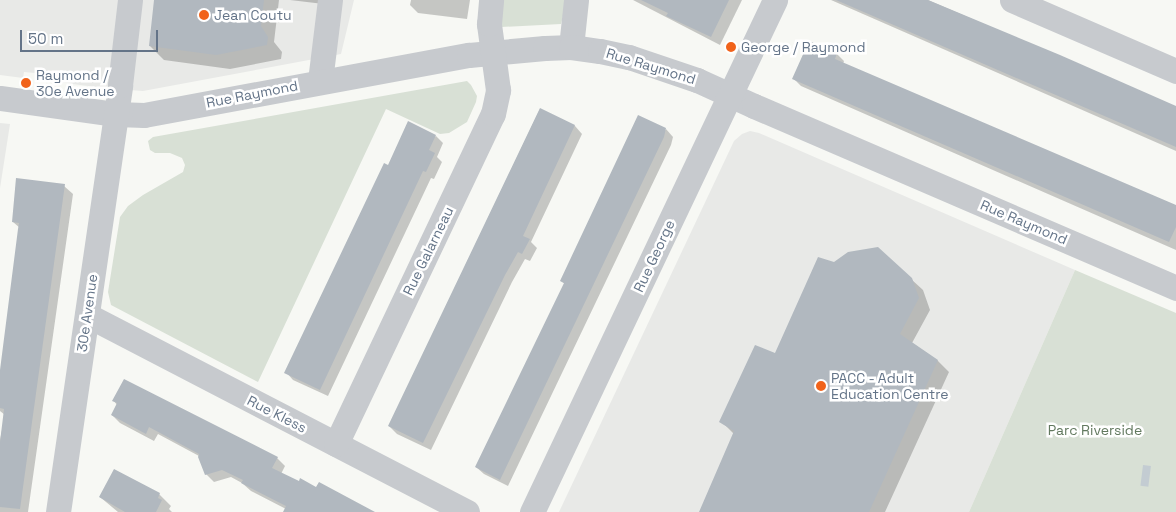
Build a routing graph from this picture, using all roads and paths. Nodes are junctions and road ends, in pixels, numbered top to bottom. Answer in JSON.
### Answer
{"nodes":[{"id":1,"x":130,"y":0,"type":"edge"},
{"id":2,"x":330,"y":0,"type":"edge"},
{"id":3,"x":492,"y":0,"type":"edge"},
{"id":4,"x":576,"y":0,"type":"edge"},
{"id":5,"x":775,"y":0,"type":"edge"},
{"id":6,"x":1012,"y":0,"type":"edge"},
{"id":7,"x":571,"y":47,"type":"junction"},
{"id":8,"x":493,"y":52,"type":"junction"},
{"id":9,"x":1176,"y":71,"type":"edge"},
{"id":10,"x":320,"y":81,"type":"junction"},
{"id":11,"x":729,"y":95,"type":"junction"},
{"id":12,"x":0,"y":98,"type":"edge"},
{"id":13,"x":116,"y":114,"type":"junction"},
{"id":14,"x":1176,"y":288,"type":"edge"},
{"id":15,"x":87,"y":315,"type":"junction"},
{"id":16,"x":336,"y":444,"type":"junction"},
{"id":17,"x":58,"y":512,"type":"edge"},
{"id":18,"x":467,"y":512,"type":"edge"},
{"id":19,"x":532,"y":512,"type":"edge"}],
"edges":[{"from":1,"to":13,"type":"street","name":"30e Avenue"},
{"from":2,"to":10,"type":"street"},
{"from":3,"to":8,"type":"street","name":"Rue Galarneau"},
{"from":4,"to":7,"type":"street"},
{"from":5,"to":11,"type":"street","name":"Rue George"},
{"from":6,"to":9,"type":"street"},
{"from":7,"to":8,"type":"street","name":"Rue Raymond"},
{"from":7,"to":11,"type":"street","name":"Rue Raymond"},
{"from":8,"to":10,"type":"street","name":"Rue Raymond"},
{"from":8,"to":16,"type":"street","name":"Rue Galarneau"},
{"from":10,"to":13,"type":"street","name":"Rue Raymond"},
{"from":11,"to":14,"type":"street","name":"Rue Raymond"},
{"from":11,"to":19,"type":"street","name":"Rue George"},
{"from":12,"to":13,"type":"street","name":"Rue Raymond"},
{"from":13,"to":15,"type":"street","name":"30e Avenue"},
{"from":15,"to":16,"type":"street","name":"Rue Kless"},
{"from":15,"to":17,"type":"street","name":"30e Avenue"},
{"from":16,"to":18,"type":"street","name":"Rue Kless"}]}
